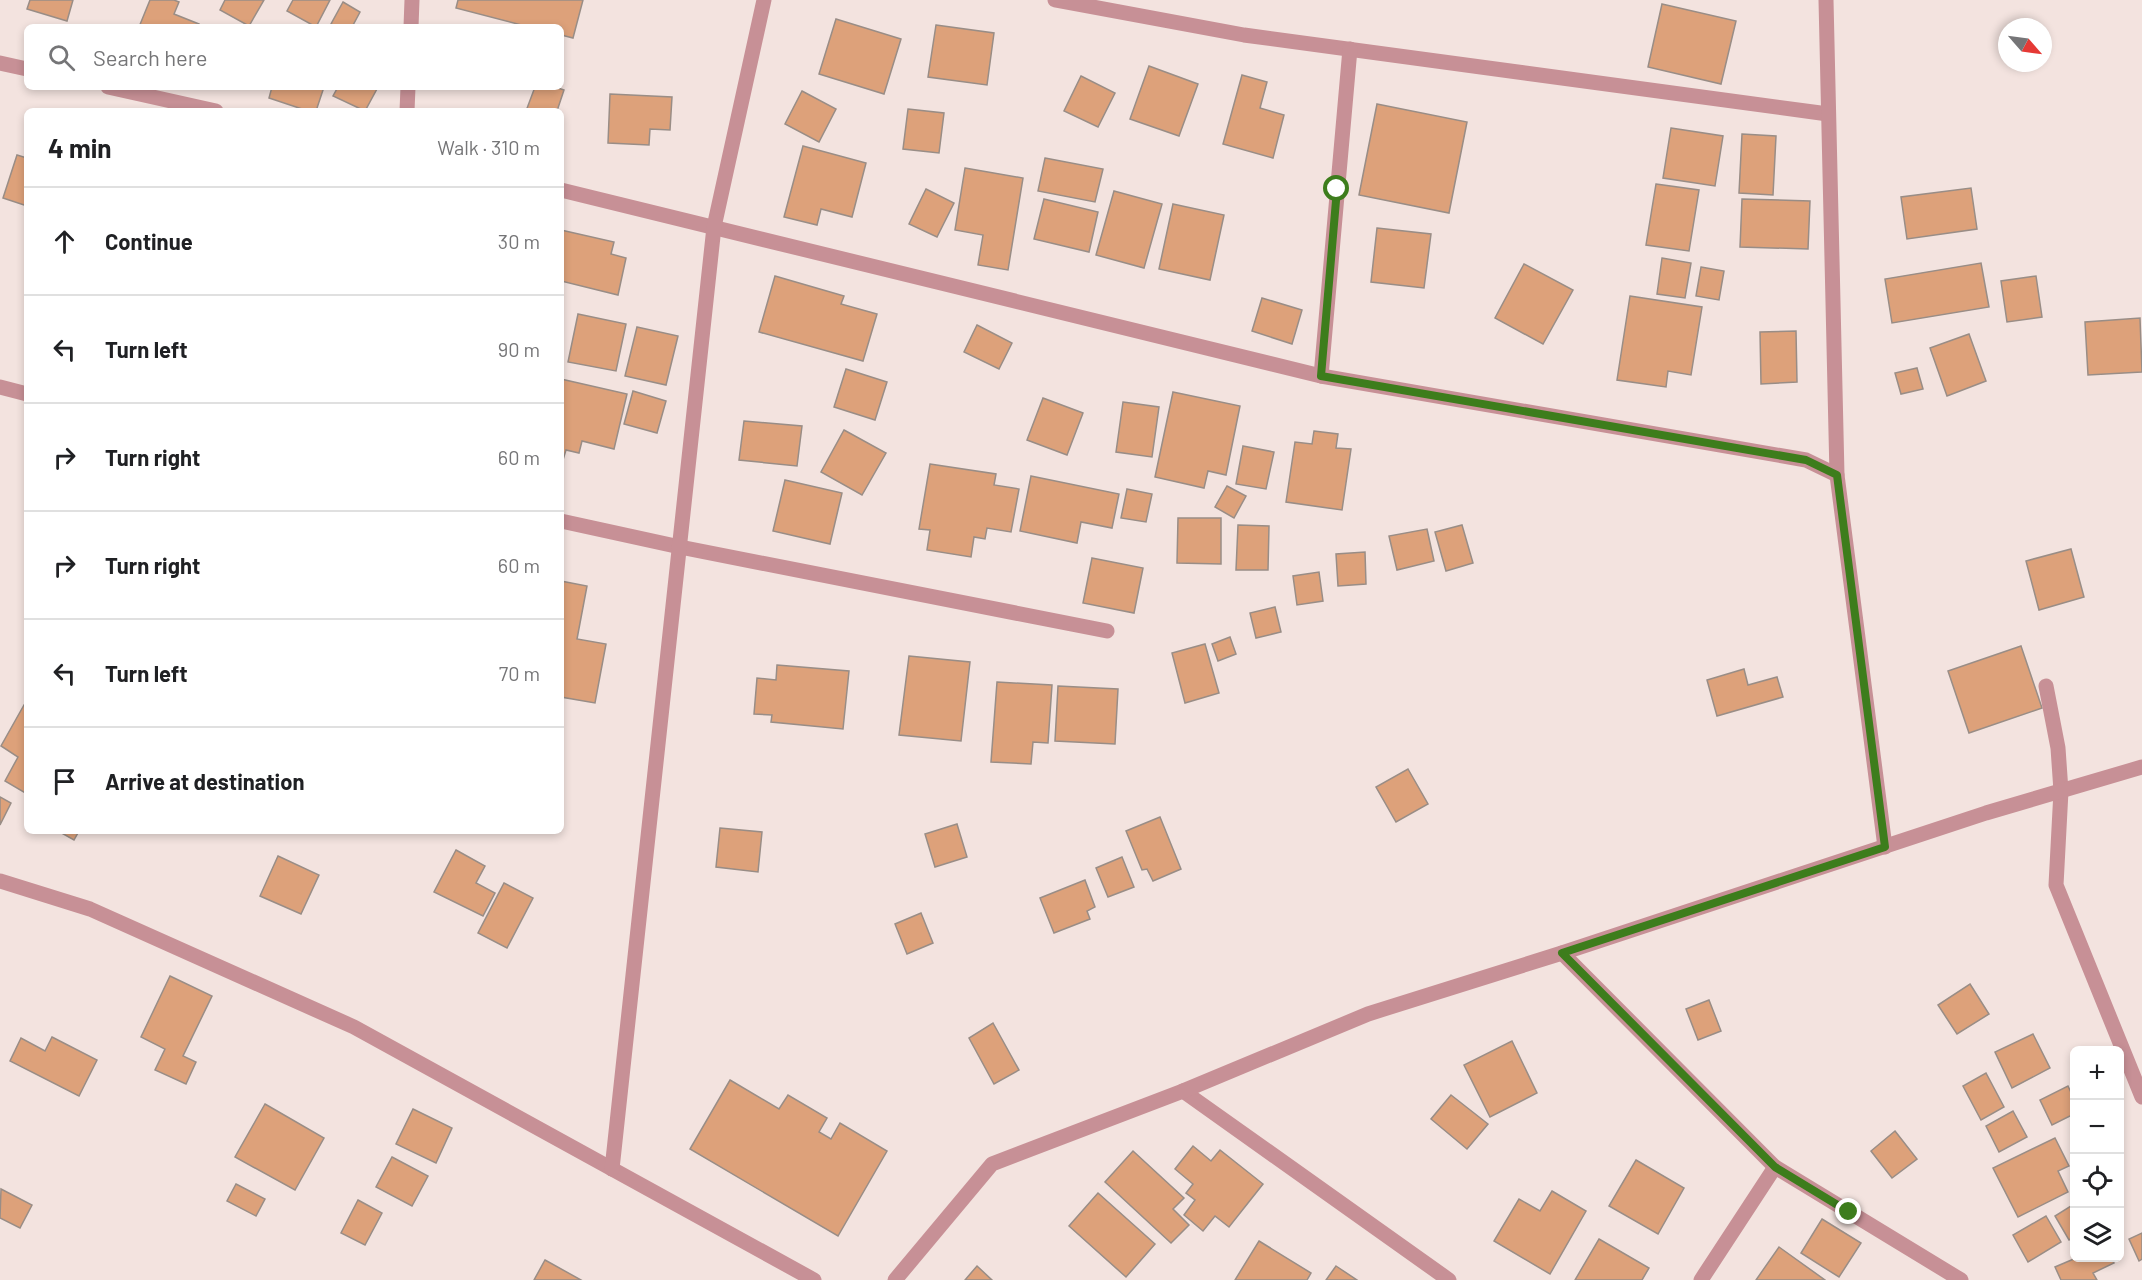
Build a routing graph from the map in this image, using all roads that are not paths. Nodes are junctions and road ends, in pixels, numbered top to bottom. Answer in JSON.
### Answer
{"nodes":[{"id":1,"x":412,"y":0,"type":"edge"},
{"id":2,"x":764,"y":0,"type":"edge"},
{"id":3,"x":1055,"y":0,"type":"edge"},
{"id":4,"x":1826,"y":0,"type":"edge"},
{"id":5,"x":411,"y":24,"type":"edge"},
{"id":6,"x":1350,"y":49,"type":"junction"},
{"id":7,"x":0,"y":63,"type":"edge"},
{"id":8,"x":24,"y":68,"type":"edge"},
{"id":9,"x":122,"y":90,"type":"edge"},
{"id":10,"x":408,"y":90,"type":"edge"},
{"id":11,"x":202,"y":108,"type":"edge"},
{"id":12,"x":407,"y":108,"type":"edge"},
{"id":13,"x":1828,"y":114,"type":"junction"},
{"id":14,"x":564,"y":191,"type":"edge"},
{"id":15,"x":714,"y":227,"type":"junction"},
{"id":16,"x":1321,"y":376,"type":"junction"},
{"id":17,"x":0,"y":387,"type":"edge"},
{"id":18,"x":24,"y":393,"type":"edge"},
{"id":19,"x":1837,"y":475,"type":"junction"},
{"id":20,"x":564,"y":522,"type":"edge"},
{"id":21,"x":680,"y":548,"type":"junction"},
{"id":22,"x":1107,"y":631,"type":"dead end"},
{"id":23,"x":2046,"y":686,"type":"dead end"},
{"id":24,"x":2142,"y":767,"type":"edge"},
{"id":25,"x":2061,"y":791,"type":"junction"},
{"id":26,"x":1885,"y":847,"type":"junction"},
{"id":27,"x":0,"y":881,"type":"edge"},
{"id":28,"x":1562,"y":953,"type":"junction"},
{"id":29,"x":1183,"y":1091,"type":"junction"},
{"id":30,"x":2142,"y":1097,"type":"edge"},
{"id":31,"x":1775,"y":1167,"type":"junction"},
{"id":32,"x":612,"y":1169,"type":"junction"},
{"id":33,"x":814,"y":1280,"type":"edge"},
{"id":34,"x":895,"y":1280,"type":"edge"},
{"id":35,"x":1449,"y":1280,"type":"edge"},
{"id":36,"x":1701,"y":1280,"type":"edge"},
{"id":37,"x":1961,"y":1280,"type":"edge"}],
"edges":[{"from":1,"to":5,"type":"street"},
{"from":2,"to":15,"type":"street"},
{"from":3,"to":6,"type":"street"},
{"from":4,"to":13,"type":"street"},
{"from":6,"to":13,"type":"street"},
{"from":6,"to":16,"type":"street"},
{"from":7,"to":8,"type":"street"},
{"from":9,"to":11,"type":"street"},
{"from":10,"to":12,"type":"street"},
{"from":13,"to":19,"type":"street"},
{"from":14,"to":15,"type":"street"},
{"from":15,"to":16,"type":"street"},
{"from":15,"to":21,"type":"street"},
{"from":16,"to":19,"type":"street"},
{"from":17,"to":18,"type":"street"},
{"from":19,"to":26,"type":"street"},
{"from":20,"to":21,"type":"street"},
{"from":21,"to":22,"type":"street"},
{"from":21,"to":32,"type":"street"},
{"from":23,"to":25,"type":"street"},
{"from":24,"to":25,"type":"street"},
{"from":25,"to":26,"type":"street"},
{"from":25,"to":30,"type":"street"},
{"from":26,"to":28,"type":"street"},
{"from":27,"to":32,"type":"street"},
{"from":28,"to":29,"type":"street"},
{"from":28,"to":31,"type":"street"},
{"from":29,"to":34,"type":"street"},
{"from":29,"to":35,"type":"street"},
{"from":31,"to":36,"type":"street"},
{"from":31,"to":37,"type":"street"},
{"from":32,"to":33,"type":"street"}]}
